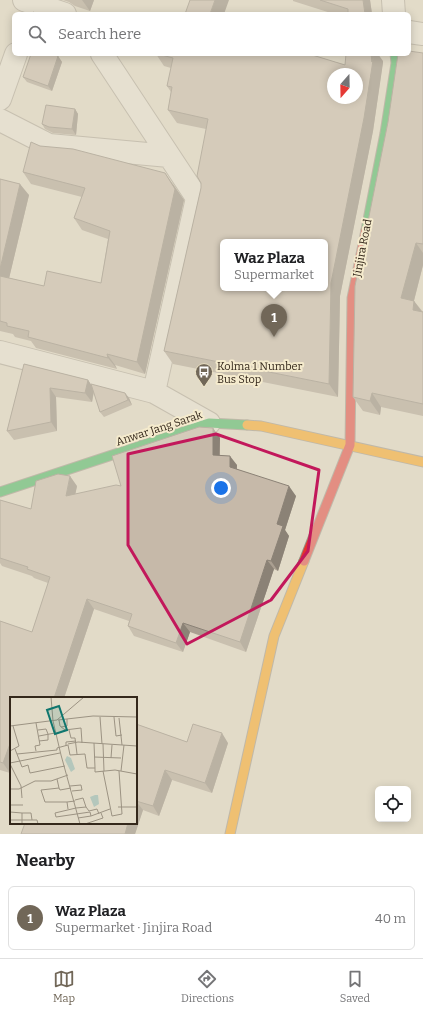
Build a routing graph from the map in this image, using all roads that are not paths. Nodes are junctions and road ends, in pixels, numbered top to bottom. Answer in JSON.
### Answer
{"nodes":[{"id":1,"x":393,"y":0,"type":"edge"},
{"id":2,"x":29,"y":6,"type":"edge"},
{"id":3,"x":56,"y":12,"type":"edge"},
{"id":4,"x":394,"y":12,"type":"edge"},
{"id":5,"x":411,"y":32,"type":"edge"},
{"id":6,"x":423,"y":34,"type":"edge"},
{"id":7,"x":15,"y":56,"type":"edge"},
{"id":8,"x":103,"y":56,"type":"edge"},
{"id":9,"x":395,"y":56,"type":"edge"},
{"id":10,"x":0,"y":99,"type":"edge"},
{"id":11,"x":0,"y":120,"type":"edge"},
{"id":12,"x":170,"y":156,"type":"junction"},
{"id":13,"x":0,"y":352,"type":"edge"},
{"id":14,"x":154,"y":392,"type":"junction"},
{"id":15,"x":209,"y":423,"type":"junction"},
{"id":16,"x":350,"y":445,"type":"junction"},
{"id":17,"x":423,"y":462,"type":"edge"},
{"id":18,"x":0,"y":492,"type":"edge"},
{"id":19,"x":230,"y":834,"type":"edge"}],
"edges":[{"from":1,"to":4,"type":"street"},
{"from":2,"to":3,"type":"street"},
{"from":5,"to":6,"type":"street"},
{"from":7,"to":10,"type":"street"},
{"from":8,"to":12,"type":"street"},
{"from":9,"to":16,"type":"street","name":"Jinjira Road"},
{"from":11,"to":12,"type":"street"},
{"from":12,"to":14,"type":"street"},
{"from":13,"to":14,"type":"street"},
{"from":14,"to":15,"type":"street"},
{"from":15,"to":16,"type":"street","name":"Anwar Jang Sarak"},
{"from":15,"to":18,"type":"street","name":"Anwar Jang Sarak"},
{"from":16,"to":17,"type":"street","name":"Anwar Jang Sarak"},
{"from":16,"to":19,"type":"street"}]}
